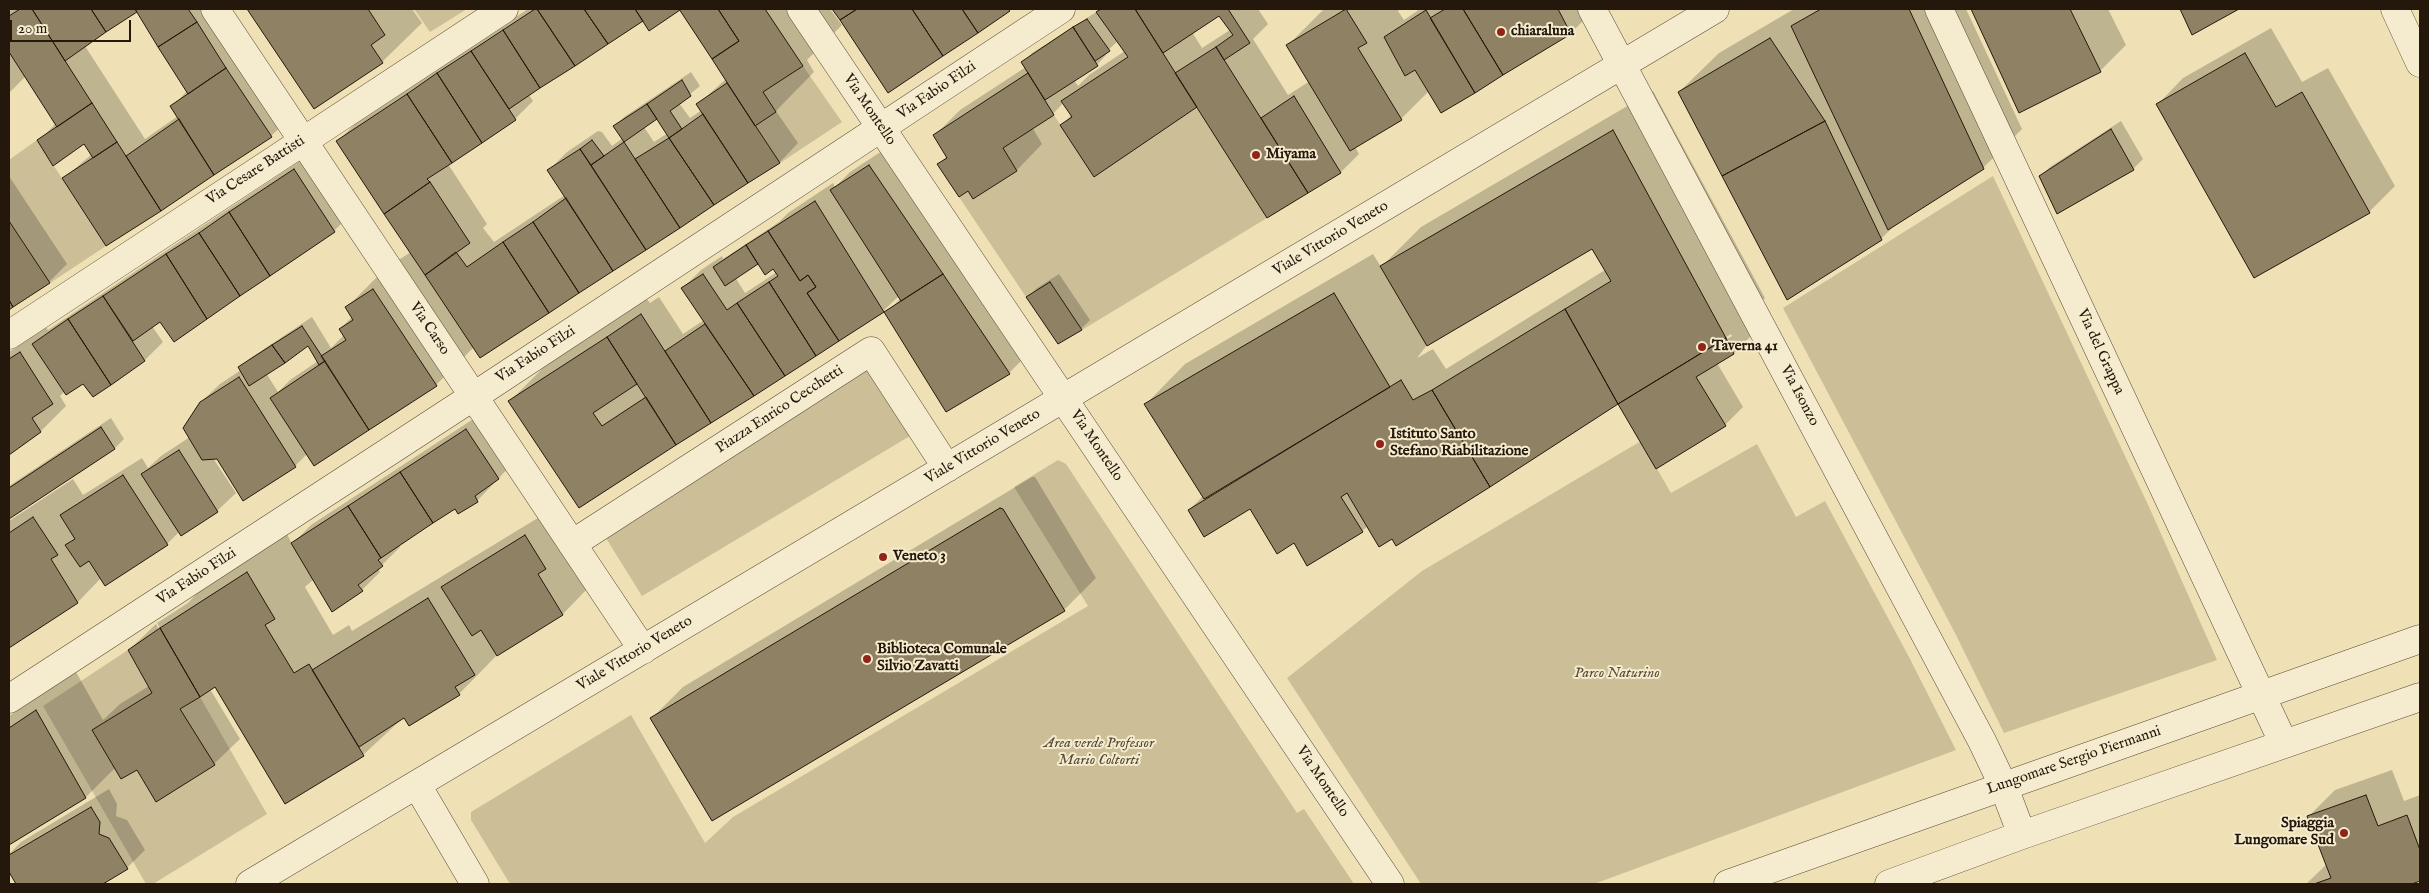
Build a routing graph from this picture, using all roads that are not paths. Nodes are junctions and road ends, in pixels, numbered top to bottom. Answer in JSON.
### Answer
{"nodes":[{"id":1,"x":215,"y":9,"type":"edge"},
{"id":2,"x":504,"y":9,"type":"edge"},
{"id":3,"x":801,"y":9,"type":"edge"},
{"id":4,"x":1061,"y":9,"type":"edge"},
{"id":5,"x":1592,"y":9,"type":"edge"},
{"id":6,"x":1715,"y":9,"type":"edge"},
{"id":7,"x":1939,"y":9,"type":"edge"},
{"id":8,"x":2395,"y":9,"type":"edge"},
{"id":9,"x":2420,"y":63,"type":"edge"},
{"id":10,"x":1622,"y":65,"type":"junction"},
{"id":11,"x":881,"y":128,"type":"junction"},
{"id":12,"x":303,"y":140,"type":"junction"},
{"id":13,"x":9,"y":335,"type":"edge"},
{"id":14,"x":474,"y":396,"type":"junction"},
{"id":15,"x":1063,"y":399,"type":"junction"},
{"id":16,"x":947,"y":468,"type":"junction"},
{"id":17,"x":572,"y":544,"type":"junction"},
{"id":18,"x":2420,"y":639,"type":"edge"},
{"id":19,"x":643,"y":650,"type":"junction"},
{"id":20,"x":2260,"y":695,"type":"junction"},
{"id":21,"x":2420,"y":697,"type":"edge"},
{"id":22,"x":9,"y":699,"type":"edge"},
{"id":23,"x":2284,"y":744,"type":"junction"},
{"id":24,"x":417,"y":785,"type":"junction"},
{"id":25,"x":2003,"y":785,"type":"junction"},
{"id":26,"x":2022,"y":835,"type":"junction"},
{"id":27,"x":250,"y":884,"type":"edge"},
{"id":28,"x":475,"y":884,"type":"edge"},
{"id":29,"x":1390,"y":884,"type":"edge"},
{"id":30,"x":1728,"y":884,"type":"edge"},
{"id":31,"x":1889,"y":884,"type":"edge"}],
"edges":[{"from":1,"to":12,"type":"street","name":"Via Carso"},
{"from":2,"to":12,"type":"street","name":"Via Cesare Battisti"},
{"from":3,"to":11,"type":"street","name":"Via Montello"},
{"from":4,"to":11,"type":"street","name":"Via Fabio Filzi"},
{"from":5,"to":10,"type":"street","name":"Via Isonzo"},
{"from":6,"to":10,"type":"street","name":"Viale Vittorio Veneto"},
{"from":7,"to":20,"type":"street","name":"Via del Grappa"},
{"from":8,"to":9,"type":"street"},
{"from":10,"to":15,"type":"street","name":"Viale Vittorio Veneto"},
{"from":10,"to":25,"type":"street","name":"Via Isonzo"},
{"from":11,"to":14,"type":"street","name":"Via Fabio Filzi"},
{"from":11,"to":15,"type":"street","name":"Via Montello"},
{"from":12,"to":13,"type":"street","name":"Via Cesare Battisti"},
{"from":12,"to":14,"type":"street","name":"Via Carso"},
{"from":14,"to":17,"type":"street","name":"Via Carso"},
{"from":14,"to":22,"type":"street","name":"Via Fabio Filzi"},
{"from":15,"to":16,"type":"street","name":"Viale Vittorio Veneto"},
{"from":15,"to":29,"type":"street","name":"Via Montello"},
{"from":16,"to":17,"type":"street","name":"Piazza Enrico Cecchetti"},
{"from":16,"to":19,"type":"street","name":"Viale Vittorio Veneto"},
{"from":17,"to":19,"type":"street","name":"Via Carso"},
{"from":18,"to":20,"type":"street","name":"Lungomare Sergio Piermanni"},
{"from":19,"to":24,"type":"street","name":"Viale Vittorio Veneto"},
{"from":20,"to":23,"type":"street","name":"Via del Grappa"},
{"from":20,"to":25,"type":"street","name":"Lungomare Sergio Piermanni"},
{"from":21,"to":23,"type":"street"},
{"from":23,"to":26,"type":"street"},
{"from":24,"to":27,"type":"street","name":"Viale Vittorio Veneto"},
{"from":24,"to":28,"type":"street"},
{"from":25,"to":26,"type":"street","name":"Via Isonzo"},
{"from":25,"to":30,"type":"street","name":"Lungomare Sergio Piermanni"},
{"from":26,"to":31,"type":"street"}]}
